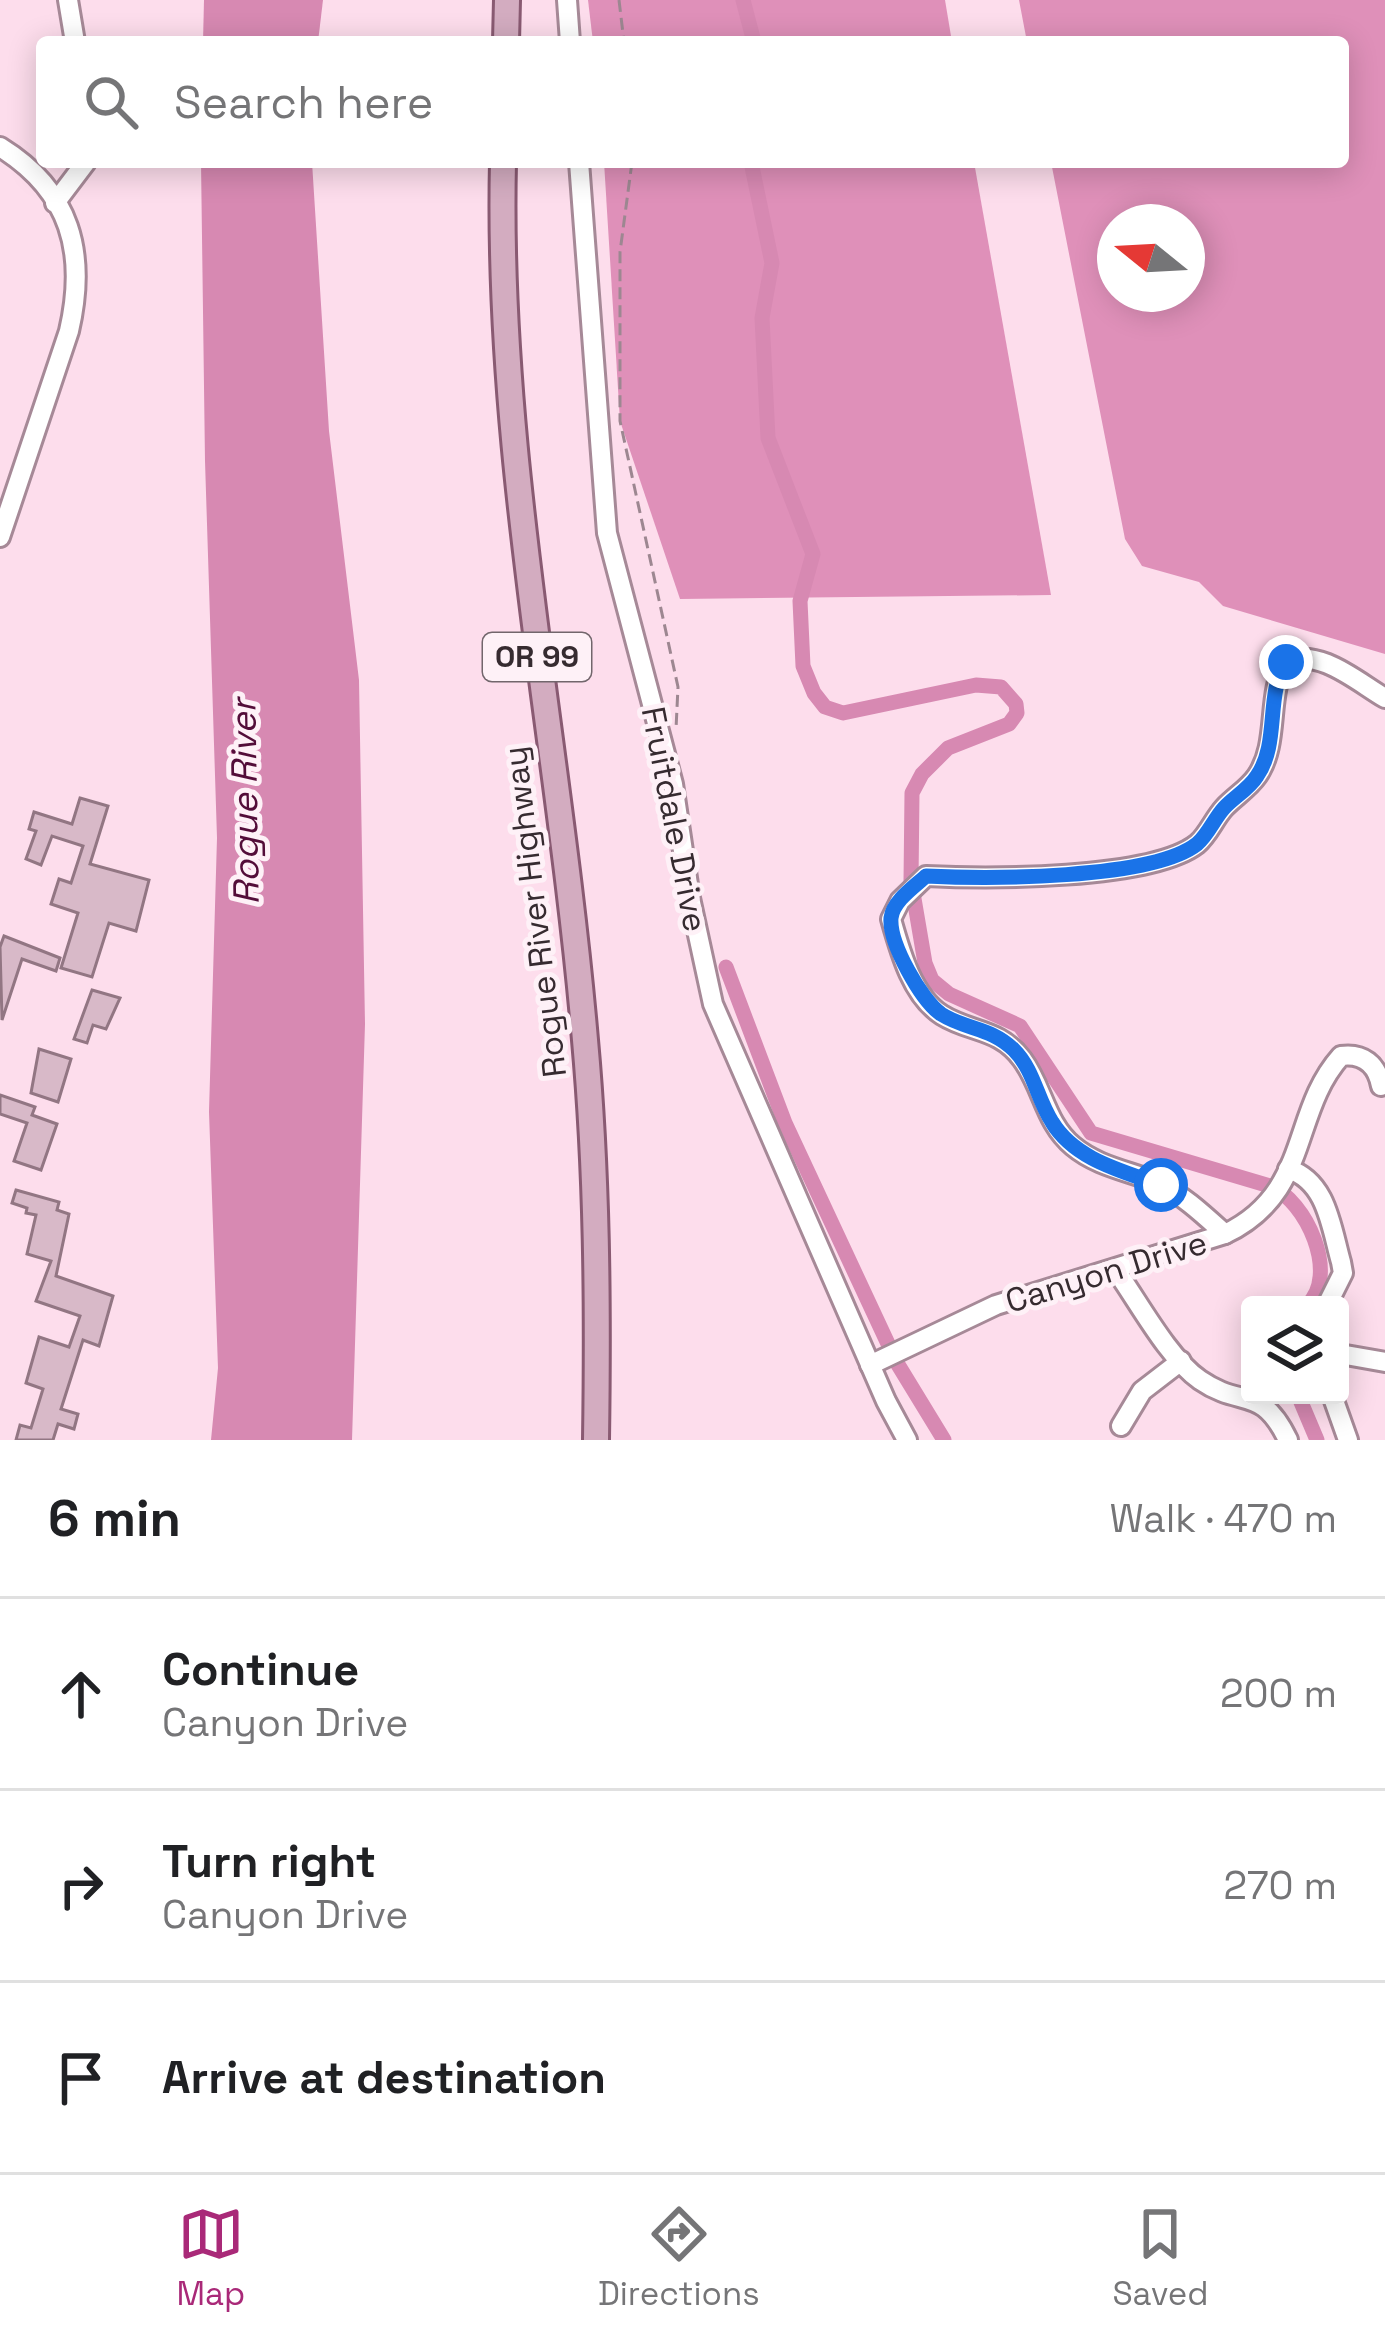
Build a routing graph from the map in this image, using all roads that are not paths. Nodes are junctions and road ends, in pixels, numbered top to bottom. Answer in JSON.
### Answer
{"nodes":[{"id":1,"x":68,"y":0,"type":"edge"},
{"id":2,"x":507,"y":0,"type":"edge"},
{"id":3,"x":567,"y":0,"type":"edge"},
{"id":4,"x":74,"y":36,"type":"edge"},
{"id":5,"x":506,"y":36,"type":"edge"},
{"id":6,"x":570,"y":36,"type":"edge"},
{"id":7,"x":0,"y":147,"type":"edge"},
{"id":8,"x":81,"y":168,"type":"edge"},
{"id":9,"x":503,"y":168,"type":"edge"},
{"id":10,"x":579,"y":168,"type":"edge"},
{"id":11,"x":55,"y":202,"type":"junction"},
{"id":12,"x":0,"y":537,"type":"edge"},
{"id":13,"x":1385,"y":698,"type":"edge"},
{"id":14,"x":1381,"y":1086,"type":"dead end"},
{"id":15,"x":1288,"y":1169,"type":"junction"},
{"id":16,"x":1225,"y":1234,"type":"junction"},
{"id":17,"x":1115,"y":1269,"type":"junction"},
{"id":18,"x":1332,"y":1296,"type":"edge"},
{"id":19,"x":1349,"y":1356,"type":"edge"},
{"id":20,"x":1181,"y":1361,"type":"junction"},
{"id":21,"x":1385,"y":1362,"type":"edge"},
{"id":22,"x":870,"y":1365,"type":"junction"},
{"id":23,"x":1335,"y":1404,"type":"edge"},
{"id":24,"x":1121,"y":1426,"type":"dead end"},
{"id":25,"x":596,"y":1440,"type":"edge"},
{"id":26,"x":907,"y":1440,"type":"edge"},
{"id":27,"x":1288,"y":1440,"type":"edge"},
{"id":28,"x":1348,"y":1440,"type":"edge"}],
"edges":[{"from":1,"to":4,"type":"street"},
{"from":2,"to":5,"type":"main road"},
{"from":3,"to":6,"type":"street"},
{"from":7,"to":11,"type":"street"},
{"from":8,"to":11,"type":"street"},
{"from":9,"to":25,"type":"main road","name":"Rogue River Highway","number":"OR 99"},
{"from":10,"to":22,"type":"street","name":"Fruitdale Drive"},
{"from":11,"to":12,"type":"street"},
{"from":13,"to":16,"type":"street","name":"Canyon Drive"},
{"from":14,"to":15,"type":"street"},
{"from":15,"to":16,"type":"street"},
{"from":15,"to":18,"type":"street"},
{"from":16,"to":17,"type":"street","name":"Canyon Drive"},
{"from":17,"to":20,"type":"street"},
{"from":17,"to":22,"type":"street","name":"Canyon Drive"},
{"from":19,"to":21,"type":"street"},
{"from":20,"to":24,"type":"street"},
{"from":20,"to":27,"type":"street"},
{"from":22,"to":26,"type":"street","name":"Fruitdale Drive"},
{"from":23,"to":28,"type":"street"}]}
